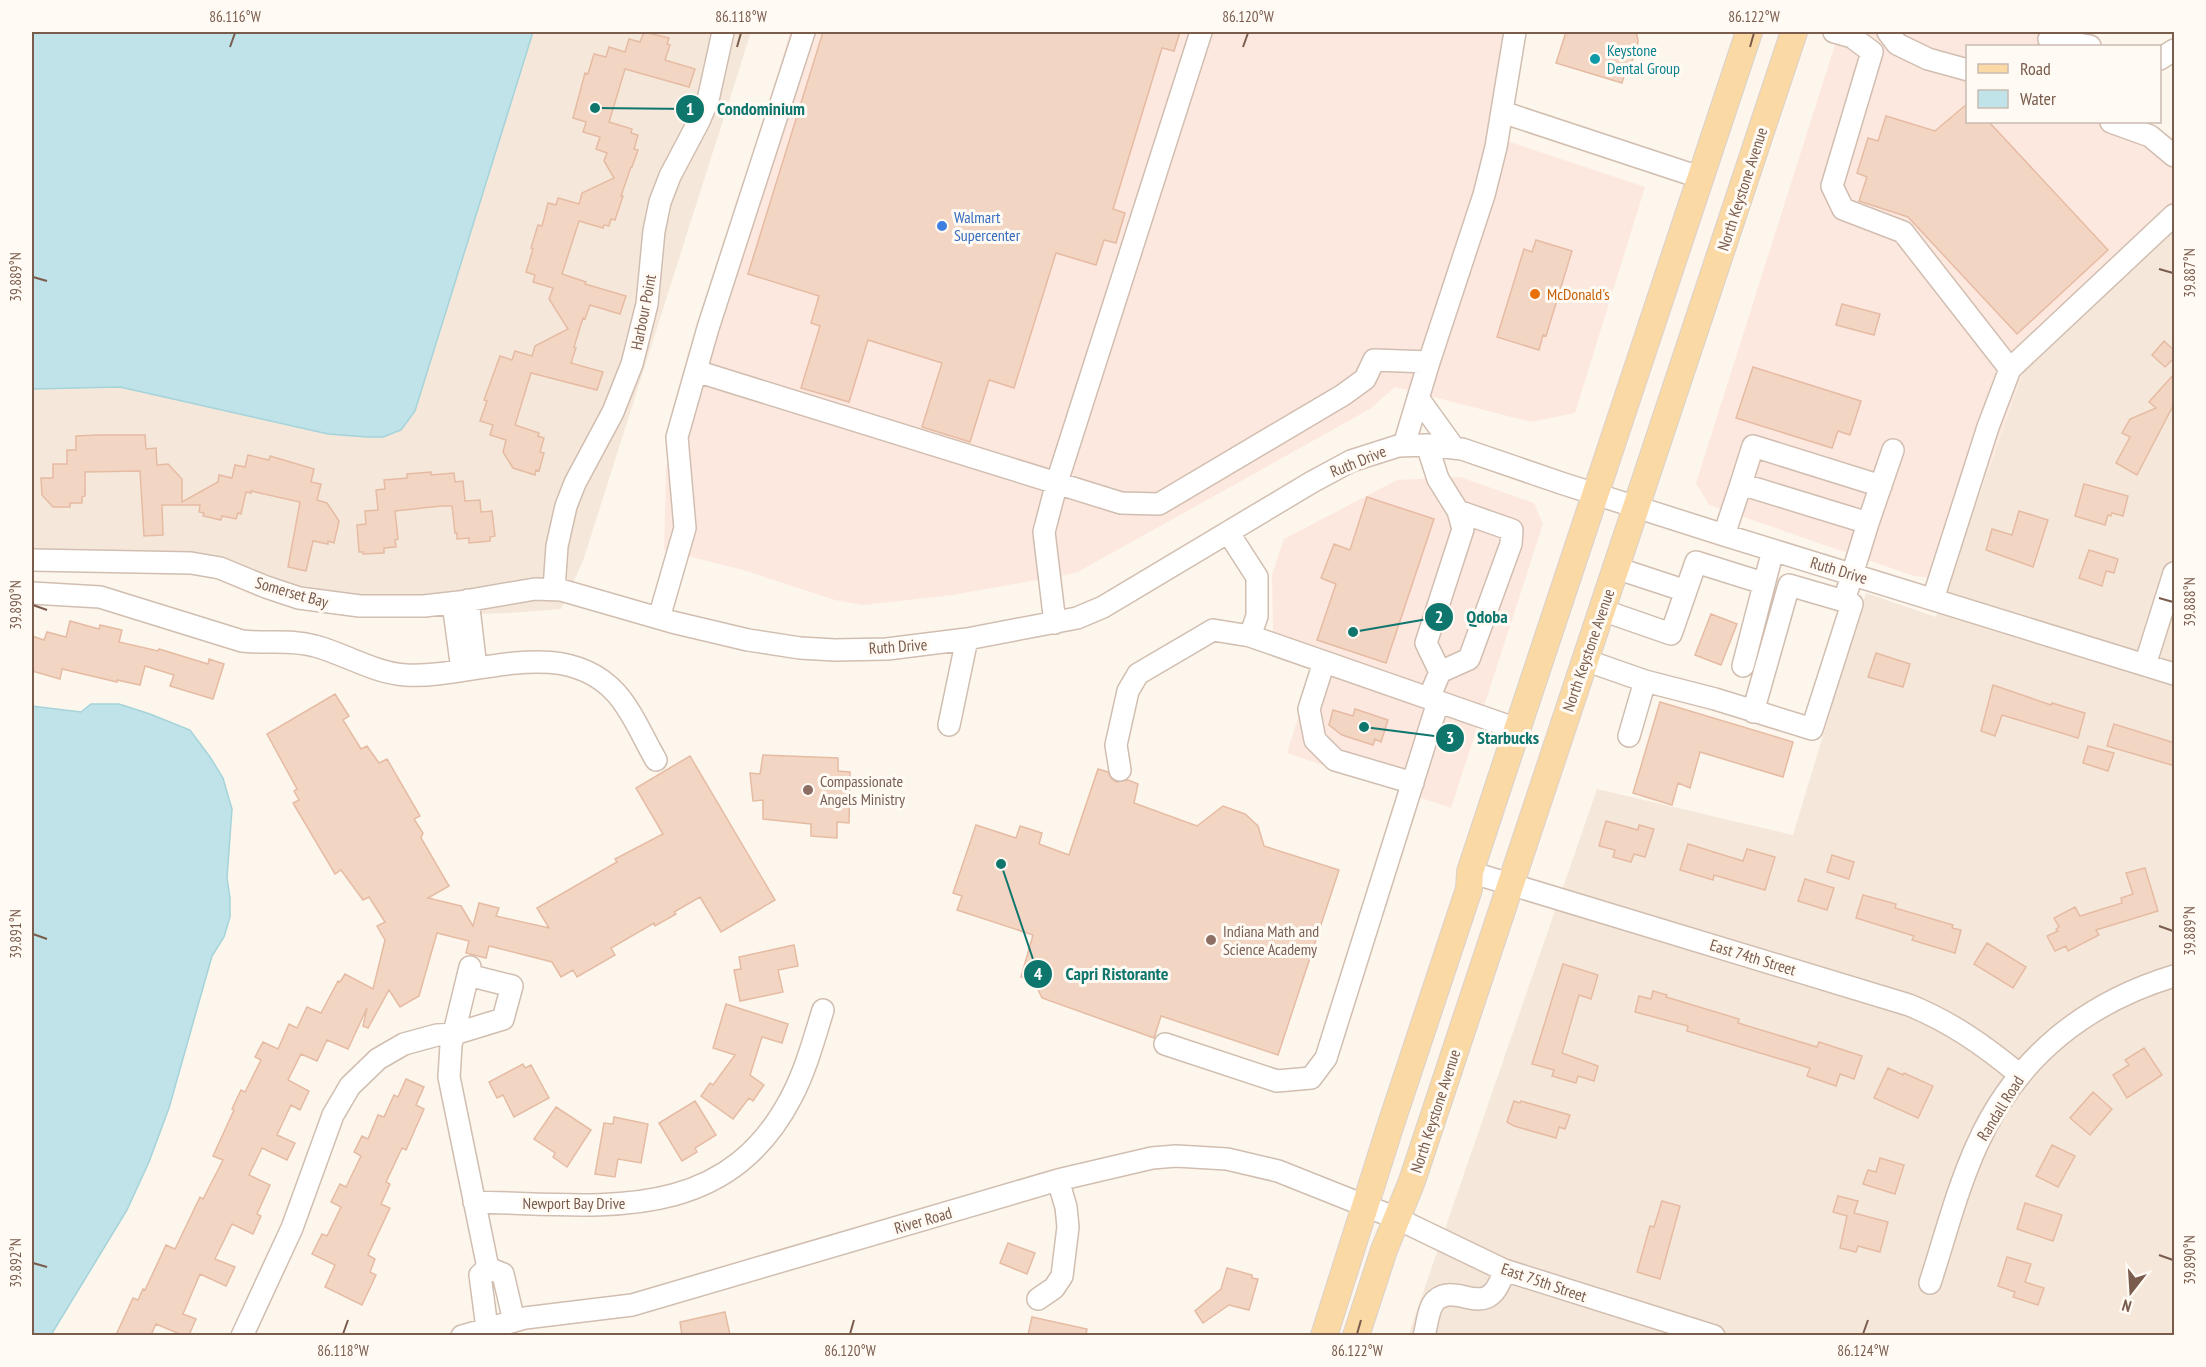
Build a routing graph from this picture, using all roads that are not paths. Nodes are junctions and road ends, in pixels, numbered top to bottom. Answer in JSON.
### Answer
{"nodes":[{"id":1,"x":723,"y":32,"type":"edge"},
{"id":2,"x":804,"y":32,"type":"edge"},
{"id":3,"x":1201,"y":32,"type":"edge"},
{"id":4,"x":1515,"y":32,"type":"edge"},
{"id":5,"x":1749,"y":32,"type":"edge"},
{"id":6,"x":1794,"y":32,"type":"edge"},
{"id":7,"x":1834,"y":32,"type":"edge"},
{"id":8,"x":1893,"y":38,"type":"edge"},
{"id":9,"x":2049,"y":39,"type":"dead end"},
{"id":10,"x":1874,"y":42,"type":"edge"},
{"id":11,"x":2084,"y":45,"type":"edge"},
{"id":12,"x":2175,"y":50,"type":"edge"},
{"id":13,"x":2161,"y":58,"type":"edge"},
{"id":14,"x":1966,"y":69,"type":"edge"},
{"id":15,"x":1502,"y":112,"type":"junction"},
{"id":16,"x":2114,"y":123,"type":"edge"},
{"id":17,"x":2175,"y":156,"type":"edge"},
{"id":18,"x":1702,"y":178,"type":"junction"},
{"id":19,"x":2175,"y":215,"type":"edge"},
{"id":20,"x":1429,"y":362,"type":"junction"},
{"id":21,"x":2010,"y":369,"type":"junction"},
{"id":22,"x":696,"y":371,"type":"junction"},
{"id":23,"x":1418,"y":398,"type":"junction"},
{"id":24,"x":1404,"y":445,"type":"junction"},
{"id":25,"x":1427,"y":445,"type":"junction"},
{"id":26,"x":1454,"y":448,"type":"junction"},
{"id":27,"x":1893,"y":450,"type":"dead end"},
{"id":28,"x":1057,"y":482,"type":"junction"},
{"id":29,"x":1741,"y":484,"type":"junction"},
{"id":30,"x":1881,"y":486,"type":"junction"},
{"id":31,"x":1596,"y":494,"type":"junction"},
{"id":32,"x":1636,"y":507,"type":"junction"},
{"id":33,"x":1458,"y":512,"type":"junction"},
{"id":34,"x":1868,"y":523,"type":"junction"},
{"id":35,"x":1228,"y":532,"type":"junction"},
{"id":36,"x":1715,"y":532,"type":"junction"},
{"id":37,"x":1773,"y":550,"type":"junction"},
{"id":38,"x":32,"y":560,"type":"edge"},
{"id":39,"x":1696,"y":562,"type":"junction"},
{"id":40,"x":1616,"y":568,"type":"junction"},
{"id":41,"x":2175,"y":573,"type":"edge"},
{"id":42,"x":1853,"y":575,"type":"junction"},
{"id":43,"x":1763,"y":584,"type":"junction"},
{"id":44,"x":554,"y":589,"type":"junction"},
{"id":45,"x":1686,"y":591,"type":"junction"},
{"id":46,"x":32,"y":593,"type":"edge"},
{"id":47,"x":1933,"y":599,"type":"junction"},
{"id":48,"x":1844,"y":601,"type":"junction"},
{"id":49,"x":461,"y":602,"type":"junction"},
{"id":50,"x":1602,"y":610,"type":"junction"},
{"id":51,"x":659,"y":618,"type":"junction"},
{"id":52,"x":1056,"y":623,"type":"junction"},
{"id":53,"x":1250,"y":636,"type":"junction"},
{"id":54,"x":967,"y":639,"type":"junction"},
{"id":55,"x":1585,"y":660,"type":"junction"},
{"id":56,"x":1324,"y":662,"type":"junction"},
{"id":57,"x":2145,"y":665,"type":"junction"},
{"id":58,"x":1743,"y":666,"type":"dead end"},
{"id":59,"x":469,"y":669,"type":"junction"},
{"id":60,"x":1440,"y":672,"type":"junction"},
{"id":61,"x":2175,"y":674,"type":"edge"},
{"id":62,"x":1645,"y":681,"type":"junction"},
{"id":63,"x":1433,"y":700,"type":"junction"},
{"id":64,"x":1753,"y":712,"type":"junction"},
{"id":65,"x":949,"y":725,"type":"dead end"},
{"id":66,"x":1517,"y":729,"type":"junction"},
{"id":67,"x":1629,"y":736,"type":"dead end"},
{"id":68,"x":656,"y":760,"type":"dead end"},
{"id":69,"x":1119,"y":770,"type":"dead end"},
{"id":70,"x":1413,"y":783,"type":"junction"},
{"id":71,"x":1470,"y":872,"type":"junction"},
{"id":72,"x":1510,"y":884,"type":"junction"},
{"id":73,"x":2175,"y":976,"type":"edge"},
{"id":74,"x":823,"y":1010,"type":"dead end"},
{"id":75,"x":454,"y":1034,"type":"junction"},
{"id":76,"x":1165,"y":1044,"type":"dead end"},
{"id":77,"x":2020,"y":1075,"type":"junction"},
{"id":78,"x":1058,"y":1180,"type":"junction"},
{"id":79,"x":474,"y":1202,"type":"junction"},
{"id":80,"x":1381,"y":1211,"type":"junction"},
{"id":81,"x":488,"y":1268,"type":"junction"},
{"id":82,"x":1504,"y":1270,"type":"junction"},
{"id":83,"x":1930,"y":1283,"type":"dead end"},
{"id":84,"x":1038,"y":1299,"type":"dead end"},
{"id":85,"x":514,"y":1321,"type":"junction"},
{"id":86,"x":487,"y":1328,"type":"junction"},
{"id":87,"x":242,"y":1335,"type":"edge"},
{"id":88,"x":462,"y":1335,"type":"edge"},
{"id":89,"x":1324,"y":1335,"type":"edge"},
{"id":90,"x":1356,"y":1335,"type":"edge"},
{"id":91,"x":1424,"y":1335,"type":"edge"},
{"id":92,"x":1714,"y":1335,"type":"edge"}],
"edges":[{"from":1,"to":44,"type":"street","name":"Harbour Point"},
{"from":2,"to":22,"type":"street"},
{"from":3,"to":28,"type":"street"},
{"from":4,"to":15,"type":"street"},
{"from":5,"to":18,"type":"main road","name":"North Keystone Avenue"},
{"from":6,"to":32,"type":"main road","name":"North Keystone Avenue"},
{"from":7,"to":10,"type":"street"},
{"from":8,"to":10,"type":"street"},
{"from":8,"to":14,"type":"street"},
{"from":9,"to":11,"type":"street"},
{"from":10,"to":21,"type":"street"},
{"from":12,"to":13,"type":"street"},
{"from":15,"to":18,"type":"street"},
{"from":15,"to":20,"type":"street"},
{"from":16,"to":17,"type":"street"},
{"from":18,"to":31,"type":"main road","name":"North Keystone Avenue"},
{"from":19,"to":21,"type":"street"},
{"from":20,"to":23,"type":"street"},
{"from":20,"to":28,"type":"street"},
{"from":21,"to":47,"type":"street"},
{"from":22,"to":28,"type":"street"},
{"from":22,"to":51,"type":"street"},
{"from":23,"to":24,"type":"street"},
{"from":23,"to":26,"type":"street"},
{"from":24,"to":25,"type":"street","name":"Ruth Drive"},
{"from":24,"to":35,"type":"street","name":"Ruth Drive"},
{"from":25,"to":26,"type":"street","name":"Ruth Drive"},
{"from":25,"to":33,"type":"street"},
{"from":26,"to":31,"type":"street","name":"Ruth Drive"},
{"from":27,"to":30,"type":"street"},
{"from":28,"to":52,"type":"street"},
{"from":29,"to":30,"type":"street"},
{"from":29,"to":34,"type":"street"},
{"from":29,"to":36,"type":"street"},
{"from":30,"to":34,"type":"street"},
{"from":31,"to":32,"type":"street","name":"Ruth Drive"},
{"from":31,"to":66,"type":"main road","name":"North Keystone Avenue"},
{"from":32,"to":36,"type":"street","name":"Ruth Drive"},
{"from":32,"to":40,"type":"main road","name":"North Keystone Avenue"},
{"from":33,"to":60,"type":"street"},
{"from":33,"to":60,"type":"street"},
{"from":34,"to":42,"type":"street"},
{"from":35,"to":52,"type":"street","name":"Ruth Drive"},
{"from":35,"to":53,"type":"street"},
{"from":36,"to":37,"type":"street","name":"Ruth Drive"},
{"from":36,"to":39,"type":"street"},
{"from":37,"to":42,"type":"street","name":"Ruth Drive"},
{"from":37,"to":43,"type":"street"},
{"from":38,"to":49,"type":"street","name":"Somerset Bay"},
{"from":39,"to":43,"type":"street"},
{"from":39,"to":45,"type":"street"},
{"from":40,"to":45,"type":"street"},
{"from":40,"to":50,"type":"main road","name":"North Keystone Avenue"},
{"from":41,"to":57,"type":"street"},
{"from":42,"to":47,"type":"street","name":"Ruth Drive"},
{"from":42,"to":48,"type":"street"},
{"from":43,"to":58,"type":"street"},
{"from":44,"to":49,"type":"street","name":"Somerset Bay"},
{"from":44,"to":51,"type":"street","name":"Ruth Drive"},
{"from":45,"to":50,"type":"street"},
{"from":46,"to":59,"type":"street"},
{"from":47,"to":57,"type":"street","name":"Ruth Drive"},
{"from":48,"to":64,"type":"street"},
{"from":48,"to":64,"type":"street"},
{"from":49,"to":59,"type":"street"},
{"from":50,"to":55,"type":"main road","name":"North Keystone Avenue"},
{"from":51,"to":54,"type":"street","name":"Ruth Drive"},
{"from":52,"to":54,"type":"street","name":"Ruth Drive"},
{"from":53,"to":56,"type":"street"},
{"from":53,"to":69,"type":"street"},
{"from":54,"to":65,"type":"street"},
{"from":55,"to":62,"type":"street"},
{"from":55,"to":72,"type":"main road","name":"North Keystone Avenue"},
{"from":56,"to":63,"type":"street"},
{"from":56,"to":70,"type":"street"},
{"from":57,"to":61,"type":"street","name":"Ruth Drive"},
{"from":59,"to":68,"type":"street"},
{"from":60,"to":63,"type":"street"},
{"from":62,"to":64,"type":"street"},
{"from":62,"to":67,"type":"street"},
{"from":63,"to":66,"type":"street"},
{"from":63,"to":70,"type":"street"},
{"from":66,"to":71,"type":"main road","name":"North Keystone Avenue"},
{"from":70,"to":76,"type":"street"},
{"from":71,"to":72,"type":"street","name":"East 74th Street"},
{"from":71,"to":80,"type":"main road","name":"North Keystone Avenue"},
{"from":72,"to":77,"type":"street","name":"East 74th Street"},
{"from":72,"to":80,"type":"main road","name":"North Keystone Avenue"},
{"from":73,"to":77,"type":"street","name":"Randall Road"},
{"from":74,"to":79,"type":"street","name":"Newport Bay Drive"},
{"from":75,"to":75,"type":"street"},
{"from":75,"to":79,"type":"street"},
{"from":75,"to":87,"type":"street"},
{"from":77,"to":83,"type":"street","name":"Randall Road"},
{"from":78,"to":80,"type":"street","name":"River Road"},
{"from":78,"to":84,"type":"street"},
{"from":78,"to":85,"type":"street","name":"River Road"},
{"from":79,"to":81,"type":"street"},
{"from":80,"to":82,"type":"street","name":"East 75th Street"},
{"from":80,"to":89,"type":"main road","name":"North Keystone Avenue"},
{"from":80,"to":90,"type":"main road","name":"North Keystone Avenue"},
{"from":81,"to":85,"type":"street"},
{"from":81,"to":86,"type":"street"},
{"from":82,"to":91,"type":"street"},
{"from":82,"to":92,"type":"street","name":"East 75th Street"},
{"from":85,"to":86,"type":"street","name":"River Road"},
{"from":86,"to":88,"type":"street","name":"River Road"}]}
